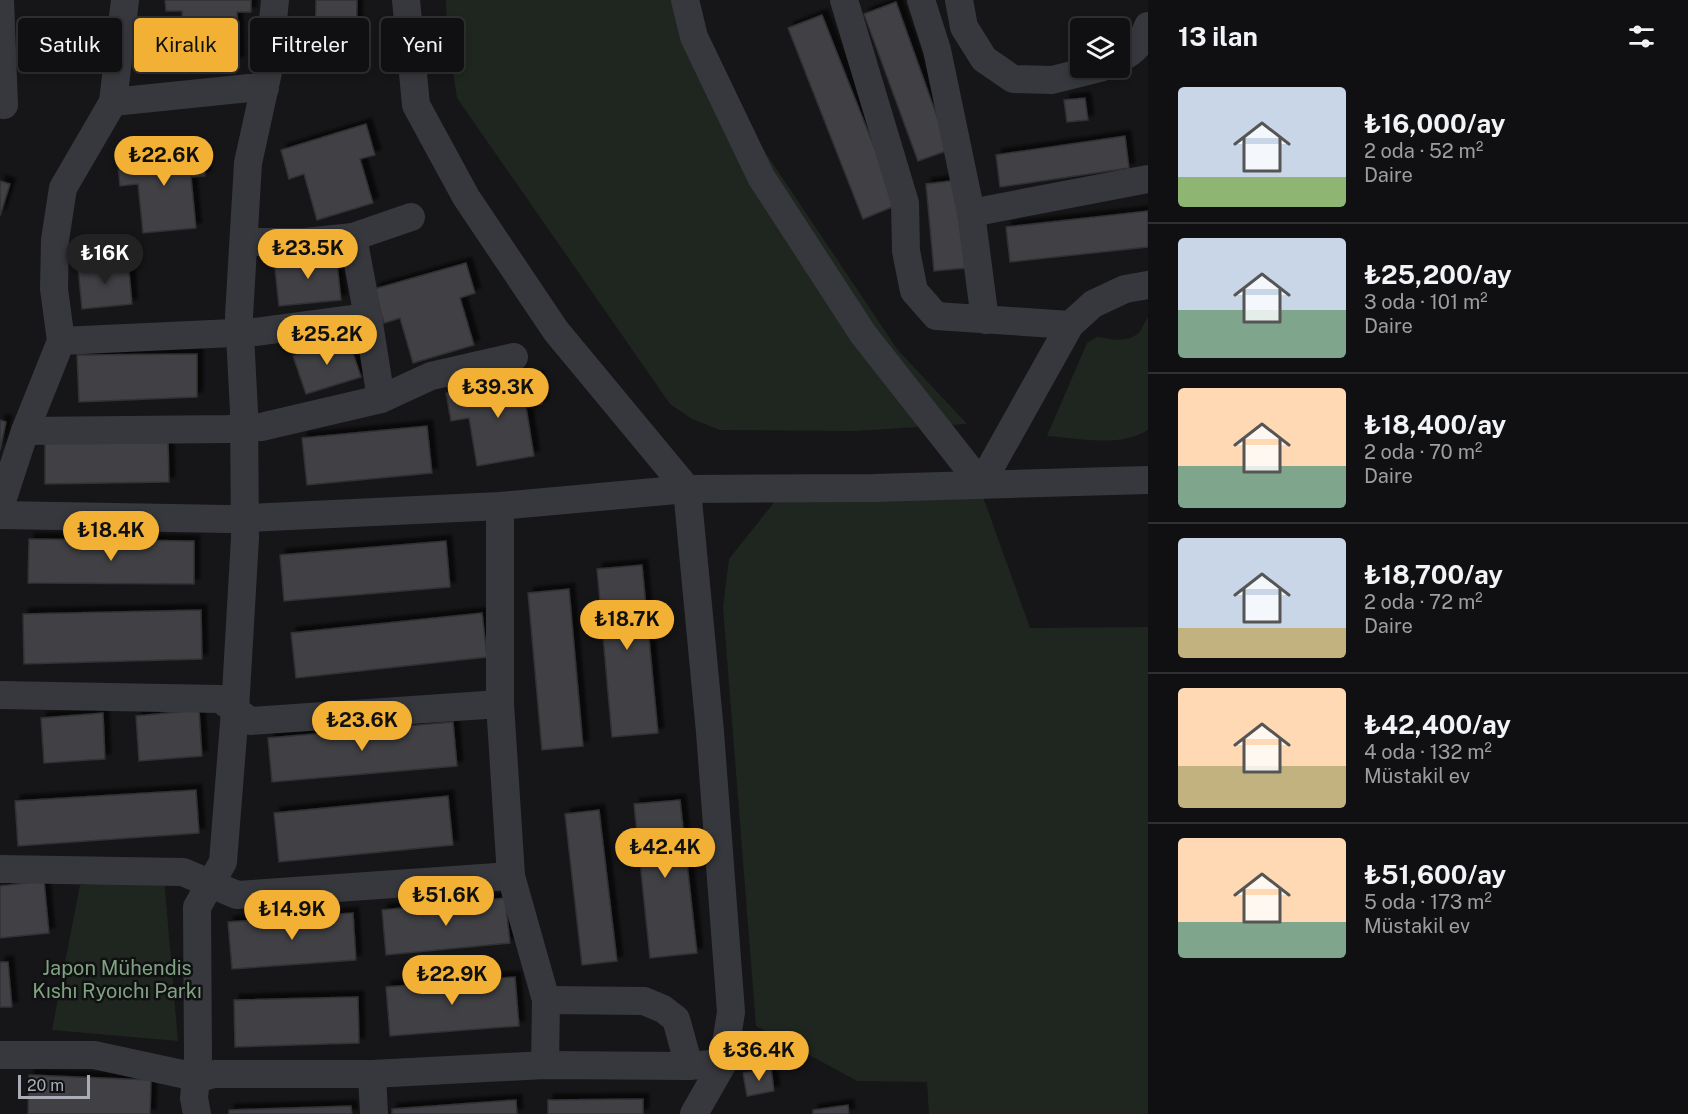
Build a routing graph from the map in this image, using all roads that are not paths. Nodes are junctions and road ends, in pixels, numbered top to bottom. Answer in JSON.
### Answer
{"nodes":[{"id":1,"x":0,"y":0,"type":"edge"},
{"id":2,"x":125,"y":0,"type":"edge"},
{"id":3,"x":275,"y":0,"type":"edge"},
{"id":4,"x":406,"y":0,"type":"edge"},
{"id":5,"x":685,"y":0,"type":"edge"},
{"id":6,"x":844,"y":0,"type":"edge"},
{"id":7,"x":921,"y":0,"type":"edge"},
{"id":8,"x":959,"y":0,"type":"edge"},
{"id":9,"x":1070,"y":76,"type":"edge"},
{"id":10,"x":265,"y":88,"type":"junction"},
{"id":11,"x":113,"y":102,"type":"junction"},
{"id":12,"x":4,"y":105,"type":"dead end"},
{"id":13,"x":1148,"y":179,"type":"edge"},
{"id":14,"x":971,"y":213,"type":"junction"},
{"id":15,"x":411,"y":217,"type":"dead end"},
{"id":16,"x":352,"y":237,"type":"junction"},
{"id":17,"x":244,"y":242,"type":"junction"},
{"id":18,"x":1148,"y":285,"type":"edge"},
{"id":19,"x":368,"y":317,"type":"junction"},
{"id":20,"x":985,"y":320,"type":"junction"},
{"id":21,"x":1070,"y":326,"type":"junction"},
{"id":22,"x":240,"y":332,"type":"junction"},
{"id":23,"x":61,"y":341,"type":"junction"},
{"id":24,"x":514,"y":357,"type":"dead end"},
{"id":25,"x":381,"y":399,"type":"junction"},
{"id":26,"x":244,"y":428,"type":"junction"},
{"id":27,"x":25,"y":431,"type":"junction"},
{"id":28,"x":1148,"y":480,"type":"edge"},
{"id":29,"x":981,"y":484,"type":"junction"},
{"id":30,"x":687,"y":489,"type":"junction"},
{"id":31,"x":500,"y":506,"type":"junction"},
{"id":32,"x":0,"y":507,"type":"edge"},
{"id":33,"x":0,"y":515,"type":"edge"},
{"id":34,"x":245,"y":518,"type":"junction"},
{"id":35,"x":0,"y":694,"type":"edge"},
{"id":36,"x":500,"y":704,"type":"junction"},
{"id":37,"x":235,"y":710,"type":"junction"},
{"id":38,"x":0,"y":869,"type":"edge"},
{"id":39,"x":511,"y":876,"type":"junction"},
{"id":40,"x":209,"y":884,"type":"junction"},
{"id":41,"x":546,"y":1000,"type":"junction"},
{"id":42,"x":0,"y":1055,"type":"edge"},
{"id":43,"x":723,"y":1063,"type":"junction"},
{"id":44,"x":545,"y":1065,"type":"junction"},
{"id":45,"x":689,"y":1066,"type":"junction"},
{"id":46,"x":372,"y":1074,"type":"junction"},
{"id":47,"x":196,"y":1079,"type":"junction"},
{"id":48,"x":197,"y":1114,"type":"edge"},
{"id":49,"x":374,"y":1114,"type":"edge"},
{"id":50,"x":694,"y":1114,"type":"edge"}],
"edges":[{"from":1,"to":12,"type":"street"},
{"from":2,"to":11,"type":"street"},
{"from":3,"to":10,"type":"street"},
{"from":4,"to":30,"type":"street"},
{"from":5,"to":29,"type":"street"},
{"from":6,"to":20,"type":"street"},
{"from":7,"to":14,"type":"street"},
{"from":8,"to":9,"type":"street"},
{"from":10,"to":11,"type":"street"},
{"from":10,"to":17,"type":"street"},
{"from":11,"to":23,"type":"street"},
{"from":13,"to":14,"type":"street"},
{"from":14,"to":20,"type":"street"},
{"from":15,"to":16,"type":"street"},
{"from":16,"to":17,"type":"street"},
{"from":16,"to":19,"type":"street"},
{"from":17,"to":22,"type":"street"},
{"from":18,"to":21,"type":"street"},
{"from":19,"to":22,"type":"street"},
{"from":19,"to":25,"type":"street"},
{"from":20,"to":21,"type":"street"},
{"from":21,"to":29,"type":"street"},
{"from":22,"to":23,"type":"street"},
{"from":22,"to":26,"type":"street"},
{"from":23,"to":27,"type":"street"},
{"from":24,"to":25,"type":"street"},
{"from":25,"to":26,"type":"street"},
{"from":26,"to":27,"type":"street"},
{"from":26,"to":34,"type":"street"},
{"from":27,"to":32,"type":"street"},
{"from":28,"to":29,"type":"street"},
{"from":29,"to":30,"type":"street"},
{"from":30,"to":31,"type":"street"},
{"from":30,"to":43,"type":"street"},
{"from":31,"to":34,"type":"street"},
{"from":31,"to":36,"type":"street"},
{"from":33,"to":34,"type":"street"},
{"from":34,"to":37,"type":"street"},
{"from":35,"to":37,"type":"street"},
{"from":36,"to":37,"type":"street"},
{"from":36,"to":39,"type":"street"},
{"from":37,"to":40,"type":"street"},
{"from":38,"to":40,"type":"street"},
{"from":39,"to":40,"type":"street"},
{"from":39,"to":41,"type":"street"},
{"from":40,"to":47,"type":"street"},
{"from":41,"to":44,"type":"street"},
{"from":41,"to":45,"type":"street"},
{"from":42,"to":47,"type":"street"},
{"from":43,"to":45,"type":"street"},
{"from":43,"to":50,"type":"street"},
{"from":44,"to":45,"type":"street"},
{"from":44,"to":46,"type":"street"},
{"from":46,"to":47,"type":"street"},
{"from":46,"to":49,"type":"street"},
{"from":47,"to":48,"type":"street"}]}
